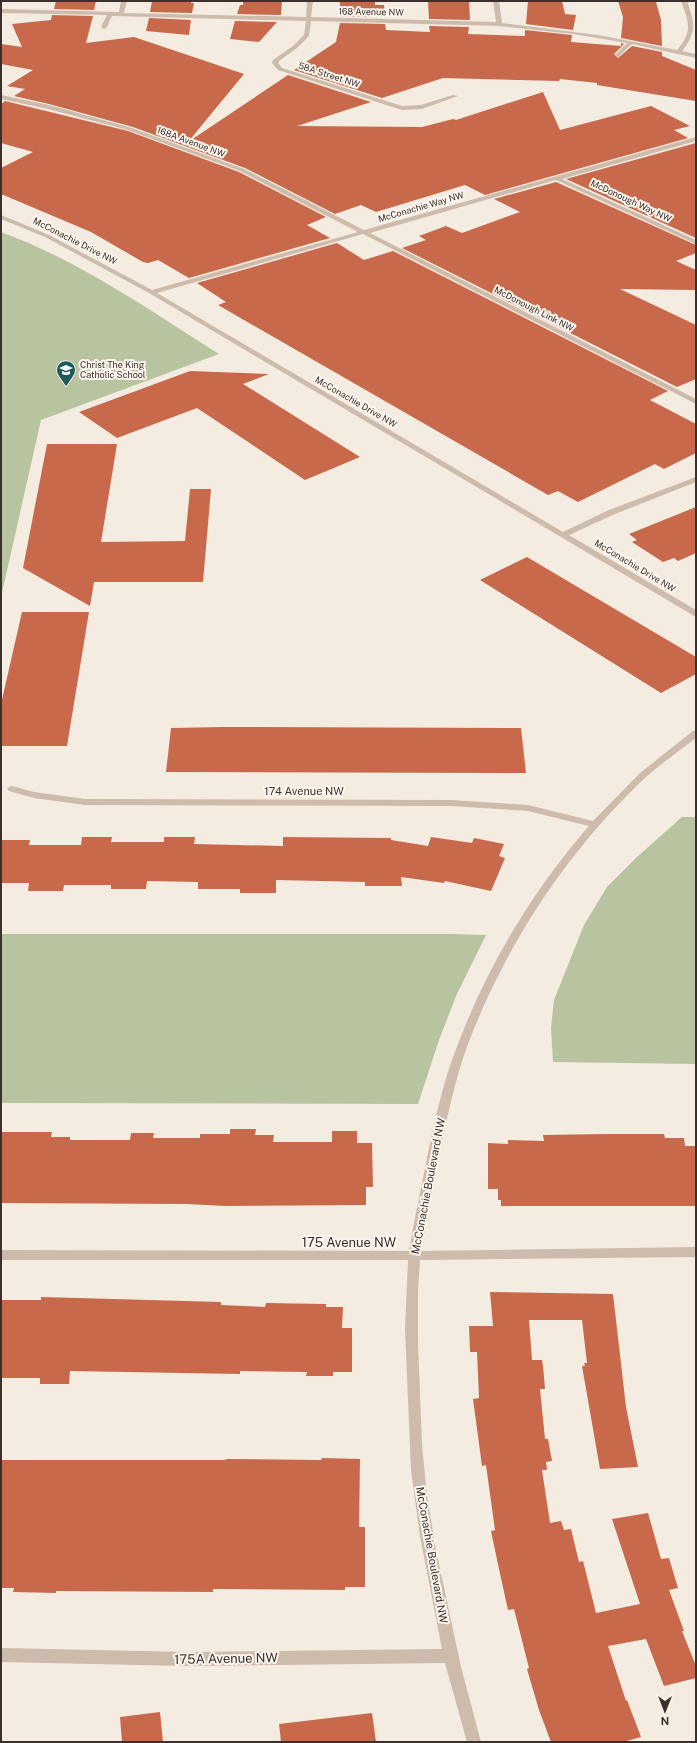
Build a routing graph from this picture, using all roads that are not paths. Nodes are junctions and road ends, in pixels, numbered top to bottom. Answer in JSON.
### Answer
{"nodes":[{"id":1,"x":124,"y":1,"type":"edge"},
{"id":2,"x":310,"y":1,"type":"edge"},
{"id":3,"x":496,"y":1,"type":"edge"},
{"id":4,"x":684,"y":1,"type":"edge"},
{"id":5,"x":1,"y":11,"type":"edge"},
{"id":6,"x":110,"y":14,"type":"junction"},
{"id":7,"x":121,"y":14,"type":"junction"},
{"id":8,"x":310,"y":19,"type":"junction"},
{"id":9,"x":499,"y":24,"type":"junction"},
{"id":10,"x":104,"y":27,"type":"dead end"},
{"id":11,"x":631,"y":42,"type":"junction"},
{"id":12,"x":678,"y":52,"type":"junction"},
{"id":13,"x":618,"y":55,"type":"dead end"},
{"id":14,"x":696,"y":56,"type":"edge"},
{"id":15,"x":454,"y":96,"type":"dead end"},
{"id":16,"x":1,"y":97,"type":"edge"},
{"id":17,"x":696,"y":139,"type":"edge"},
{"id":18,"x":558,"y":179,"type":"junction"},
{"id":19,"x":1,"y":217,"type":"edge"},
{"id":20,"x":365,"y":232,"type":"junction"},
{"id":21,"x":696,"y":242,"type":"edge"},
{"id":22,"x":151,"y":292,"type":"junction"},
{"id":23,"x":696,"y":402,"type":"edge"},
{"id":24,"x":696,"y":479,"type":"edge"},
{"id":25,"x":563,"y":535,"type":"junction"},
{"id":26,"x":696,"y":614,"type":"edge"},
{"id":27,"x":696,"y":733,"type":"edge"},
{"id":28,"x":12,"y":789,"type":"dead end"},
{"id":29,"x":595,"y":825,"type":"junction"},
{"id":30,"x":696,"y":1252,"type":"edge"},
{"id":31,"x":1,"y":1255,"type":"edge"},
{"id":32,"x":415,"y":1256,"type":"junction"},
{"id":33,"x":1,"y":1655,"type":"edge"},
{"id":34,"x":451,"y":1656,"type":"junction"},
{"id":35,"x":474,"y":1742,"type":"edge"}],
"edges":[{"from":1,"to":7,"type":"street"},
{"from":2,"to":8,"type":"street","name":"58A Street NW"},
{"from":3,"to":9,"type":"street"},
{"from":4,"to":12,"type":"street"},
{"from":5,"to":6,"type":"street","name":"168 Avenue NW"},
{"from":6,"to":7,"type":"street","name":"168 Avenue NW"},
{"from":6,"to":10,"type":"street"},
{"from":7,"to":8,"type":"street","name":"168 Avenue NW"},
{"from":8,"to":9,"type":"street","name":"168 Avenue NW"},
{"from":8,"to":15,"type":"street","name":"58A Street NW"},
{"from":9,"to":11,"type":"street","name":"168 Avenue NW"},
{"from":11,"to":12,"type":"street","name":"168 Avenue NW"},
{"from":11,"to":13,"type":"street"},
{"from":12,"to":14,"type":"street","name":"168 Avenue NW"},
{"from":16,"to":20,"type":"street","name":"168A Avenue NW"},
{"from":17,"to":18,"type":"street","name":"McConachie Way NW"},
{"from":18,"to":20,"type":"street","name":"McConachie Way NW"},
{"from":18,"to":21,"type":"street","name":"McDonough Way NW"},
{"from":19,"to":22,"type":"street","name":"McConachie Drive NW"},
{"from":20,"to":22,"type":"street","name":"McConachie Way NW"},
{"from":20,"to":23,"type":"street","name":"McDonough Link NW"},
{"from":22,"to":25,"type":"street","name":"McConachie Drive NW"},
{"from":24,"to":25,"type":"street"},
{"from":25,"to":26,"type":"street","name":"McConachie Drive NW"},
{"from":27,"to":29,"type":"street","name":"McConachie Boulevard NW"},
{"from":28,"to":29,"type":"street","name":"174 Avenue NW"},
{"from":29,"to":32,"type":"street","name":"McConachie Boulevard NW"},
{"from":30,"to":32,"type":"street","name":"175 Avenue NW"},
{"from":31,"to":32,"type":"street","name":"175 Avenue NW"},
{"from":32,"to":34,"type":"street","name":"McConachie Boulevard NW"},
{"from":33,"to":34,"type":"street","name":"175A Avenue NW"},
{"from":34,"to":35,"type":"street","name":"McConachie Boulevard NW"}]}
